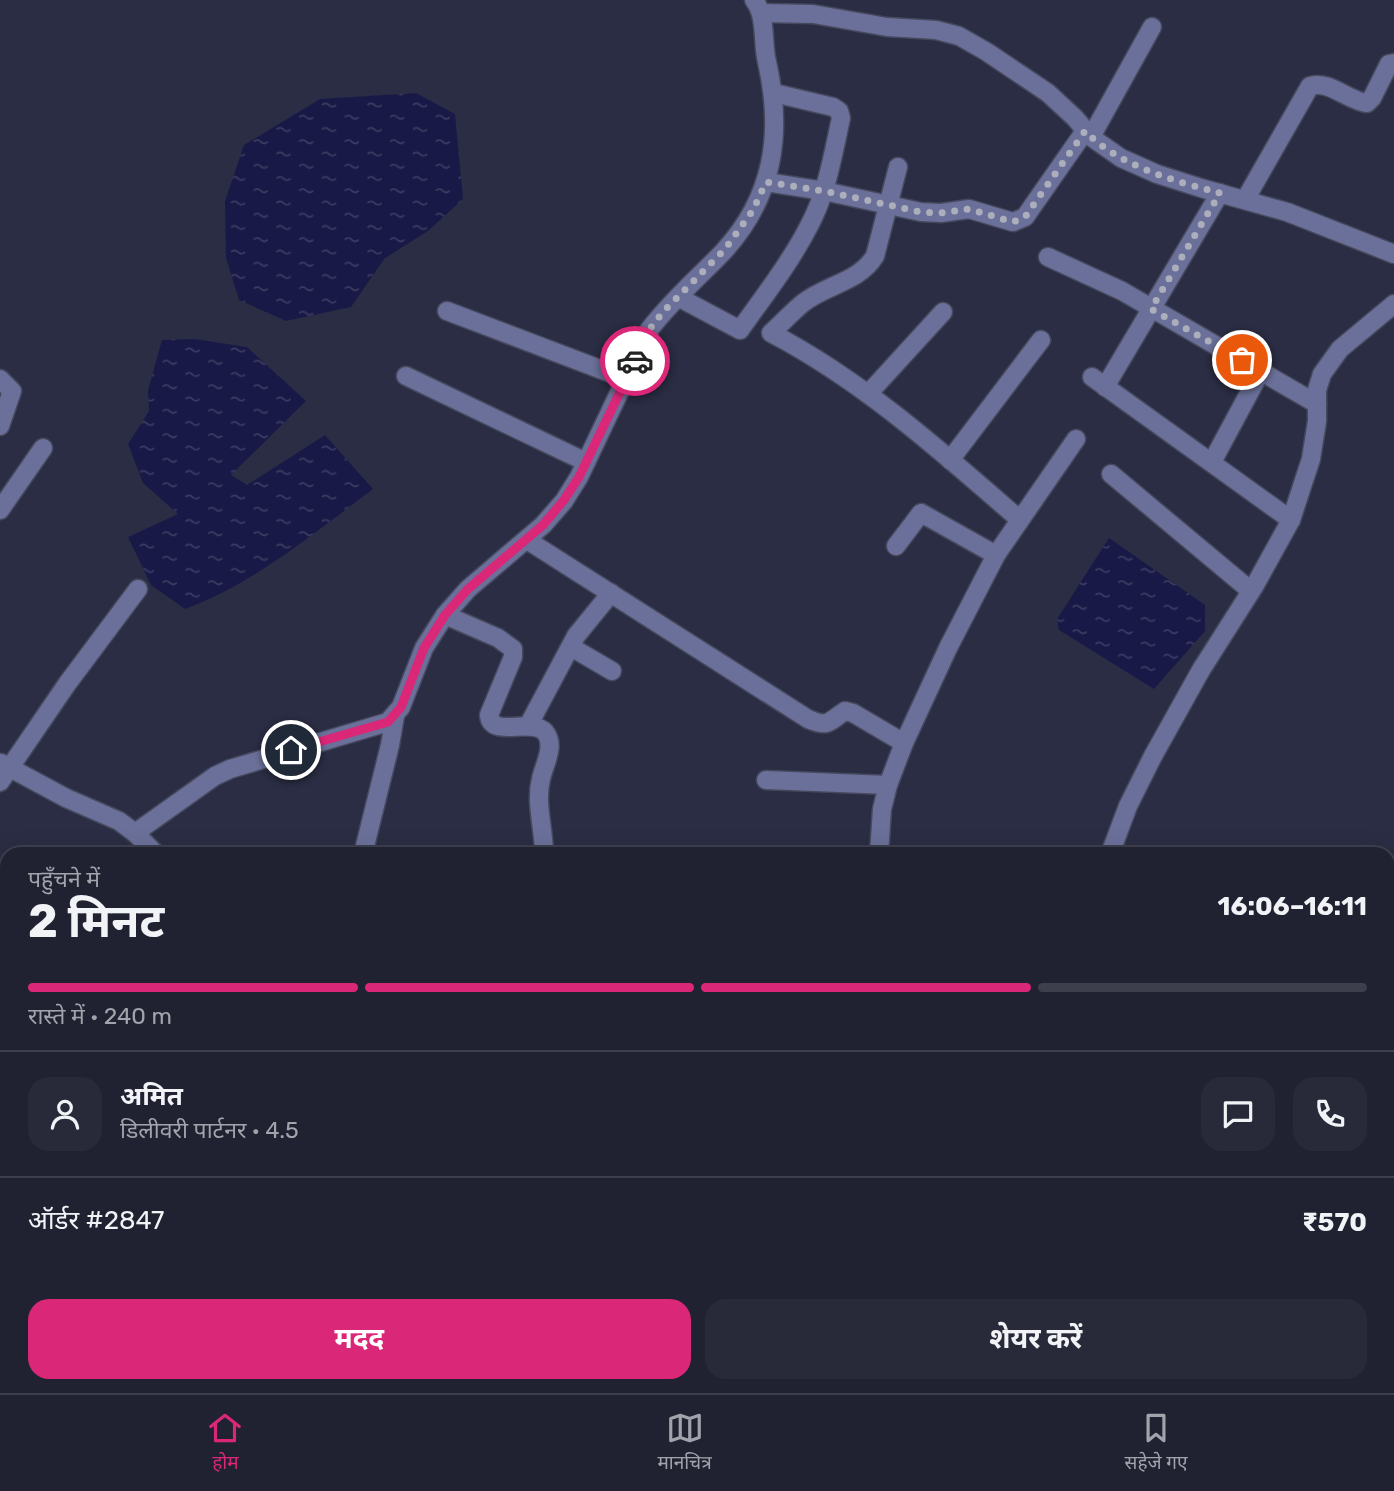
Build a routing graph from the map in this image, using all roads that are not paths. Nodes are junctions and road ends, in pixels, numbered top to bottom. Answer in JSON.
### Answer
{"nodes":[{"id":1,"x":757,"y":7,"type":"edge"},
{"id":2,"x":1152,"y":27,"type":"dead end"},
{"id":3,"x":1394,"y":63,"type":"edge"},
{"id":4,"x":774,"y":93,"type":"junction"},
{"id":5,"x":1088,"y":134,"type":"junction"},
{"id":6,"x":898,"y":167,"type":"dead end"},
{"id":7,"x":766,"y":182,"type":"junction"},
{"id":8,"x":824,"y":191,"type":"junction"},
{"id":9,"x":1220,"y":193,"type":"junction"},
{"id":10,"x":1245,"y":200,"type":"junction"},
{"id":11,"x":886,"y":205,"type":"junction"},
{"id":12,"x":1394,"y":254,"type":"edge"},
{"id":13,"x":1048,"y":257,"type":"dead end"},
{"id":14,"x":678,"y":297,"type":"junction"},
{"id":15,"x":1394,"y":304,"type":"edge"},
{"id":16,"x":1151,"y":309,"type":"junction"},
{"id":17,"x":447,"y":311,"type":"dead end"},
{"id":18,"x":943,"y":312,"type":"dead end"},
{"id":19,"x":1041,"y":340,"type":"dead end"},
{"id":20,"x":1261,"y":371,"type":"junction"},
{"id":21,"x":405,"y":376,"type":"dead end"},
{"id":22,"x":0,"y":379,"type":"edge"},
{"id":23,"x":626,"y":379,"type":"junction"},
{"id":24,"x":868,"y":394,"type":"junction"},
{"id":25,"x":1317,"y":404,"type":"junction"},
{"id":26,"x":0,"y":426,"type":"edge"},
{"id":27,"x":1076,"y":439,"type":"dead end"},
{"id":28,"x":43,"y":448,"type":"dead end"},
{"id":29,"x":950,"y":460,"type":"junction"},
{"id":30,"x":586,"y":462,"type":"junction"},
{"id":31,"x":1212,"y":462,"type":"junction"},
{"id":32,"x":1111,"y":474,"type":"dead end"},
{"id":33,"x":6,"y":488,"type":"edge"},
{"id":34,"x":0,"y":510,"type":"edge"},
{"id":35,"x":1020,"y":520,"type":"junction"},
{"id":36,"x":1291,"y":520,"type":"junction"},
{"id":37,"x":527,"y":540,"type":"junction"},
{"id":38,"x":896,"y":547,"type":"dead end"},
{"id":39,"x":996,"y":555,"type":"junction"},
{"id":40,"x":138,"y":589,"type":"dead end"},
{"id":41,"x":1251,"y":591,"type":"junction"},
{"id":42,"x":611,"y":593,"type":"junction"},
{"id":43,"x":445,"y":615,"type":"junction"},
{"id":44,"x":570,"y":647,"type":"junction"},
{"id":45,"x":612,"y":671,"type":"dead end"},
{"id":46,"x":395,"y":716,"type":"junction"},
{"id":47,"x":528,"y":726,"type":"junction"},
{"id":48,"x":904,"y":743,"type":"junction"},
{"id":49,"x":3,"y":771,"type":"edge"},
{"id":50,"x":766,"y":780,"type":"dead end"},
{"id":51,"x":888,"y":785,"type":"junction"},
{"id":52,"x":135,"y":832,"type":"junction"},
{"id":53,"x":149,"y":847,"type":"edge"},
{"id":54,"x":365,"y":847,"type":"edge"},
{"id":55,"x":543,"y":847,"type":"edge"},
{"id":56,"x":879,"y":847,"type":"edge"},
{"id":57,"x":1113,"y":847,"type":"edge"}],
"edges":[{"from":1,"to":4,"type":"street"},
{"from":1,"to":5,"type":"street"},
{"from":2,"to":5,"type":"street"},
{"from":3,"to":10,"type":"street"},
{"from":4,"to":7,"type":"street"},
{"from":4,"to":8,"type":"street"},
{"from":5,"to":9,"type":"street"},
{"from":5,"to":11,"type":"street"},
{"from":6,"to":11,"type":"street"},
{"from":7,"to":8,"type":"street"},
{"from":7,"to":14,"type":"street"},
{"from":8,"to":11,"type":"street"},
{"from":8,"to":14,"type":"street"},
{"from":9,"to":10,"type":"street"},
{"from":9,"to":16,"type":"street"},
{"from":10,"to":12,"type":"street"},
{"from":11,"to":24,"type":"street"},
{"from":13,"to":16,"type":"street"},
{"from":14,"to":23,"type":"street"},
{"from":15,"to":25,"type":"street"},
{"from":16,"to":20,"type":"street"},
{"from":16,"to":31,"type":"street"},
{"from":17,"to":23,"type":"street"},
{"from":18,"to":24,"type":"street"},
{"from":19,"to":29,"type":"street"},
{"from":20,"to":25,"type":"street"},
{"from":20,"to":31,"type":"street"},
{"from":21,"to":30,"type":"street"},
{"from":22,"to":26,"type":"street"},
{"from":23,"to":30,"type":"street"},
{"from":24,"to":29,"type":"street"},
{"from":25,"to":36,"type":"street"},
{"from":27,"to":35,"type":"street"},
{"from":28,"to":33,"type":"street"},
{"from":29,"to":35,"type":"street"},
{"from":30,"to":37,"type":"street"},
{"from":31,"to":36,"type":"street"},
{"from":32,"to":41,"type":"street"},
{"from":33,"to":34,"type":"street"},
{"from":35,"to":39,"type":"street"},
{"from":36,"to":41,"type":"street"},
{"from":37,"to":42,"type":"street"},
{"from":37,"to":43,"type":"street"},
{"from":38,"to":39,"type":"street"},
{"from":39,"to":48,"type":"street"},
{"from":40,"to":49,"type":"street"},
{"from":41,"to":57,"type":"street"},
{"from":42,"to":44,"type":"street"},
{"from":42,"to":48,"type":"street"},
{"from":43,"to":46,"type":"street"},
{"from":43,"to":47,"type":"street"},
{"from":44,"to":45,"type":"street"},
{"from":44,"to":47,"type":"street"},
{"from":46,"to":52,"type":"street"},
{"from":46,"to":54,"type":"street"},
{"from":47,"to":55,"type":"street"},
{"from":48,"to":51,"type":"street"},
{"from":49,"to":52,"type":"street"},
{"from":50,"to":51,"type":"street"},
{"from":51,"to":56,"type":"street"},
{"from":52,"to":53,"type":"street"}]}
